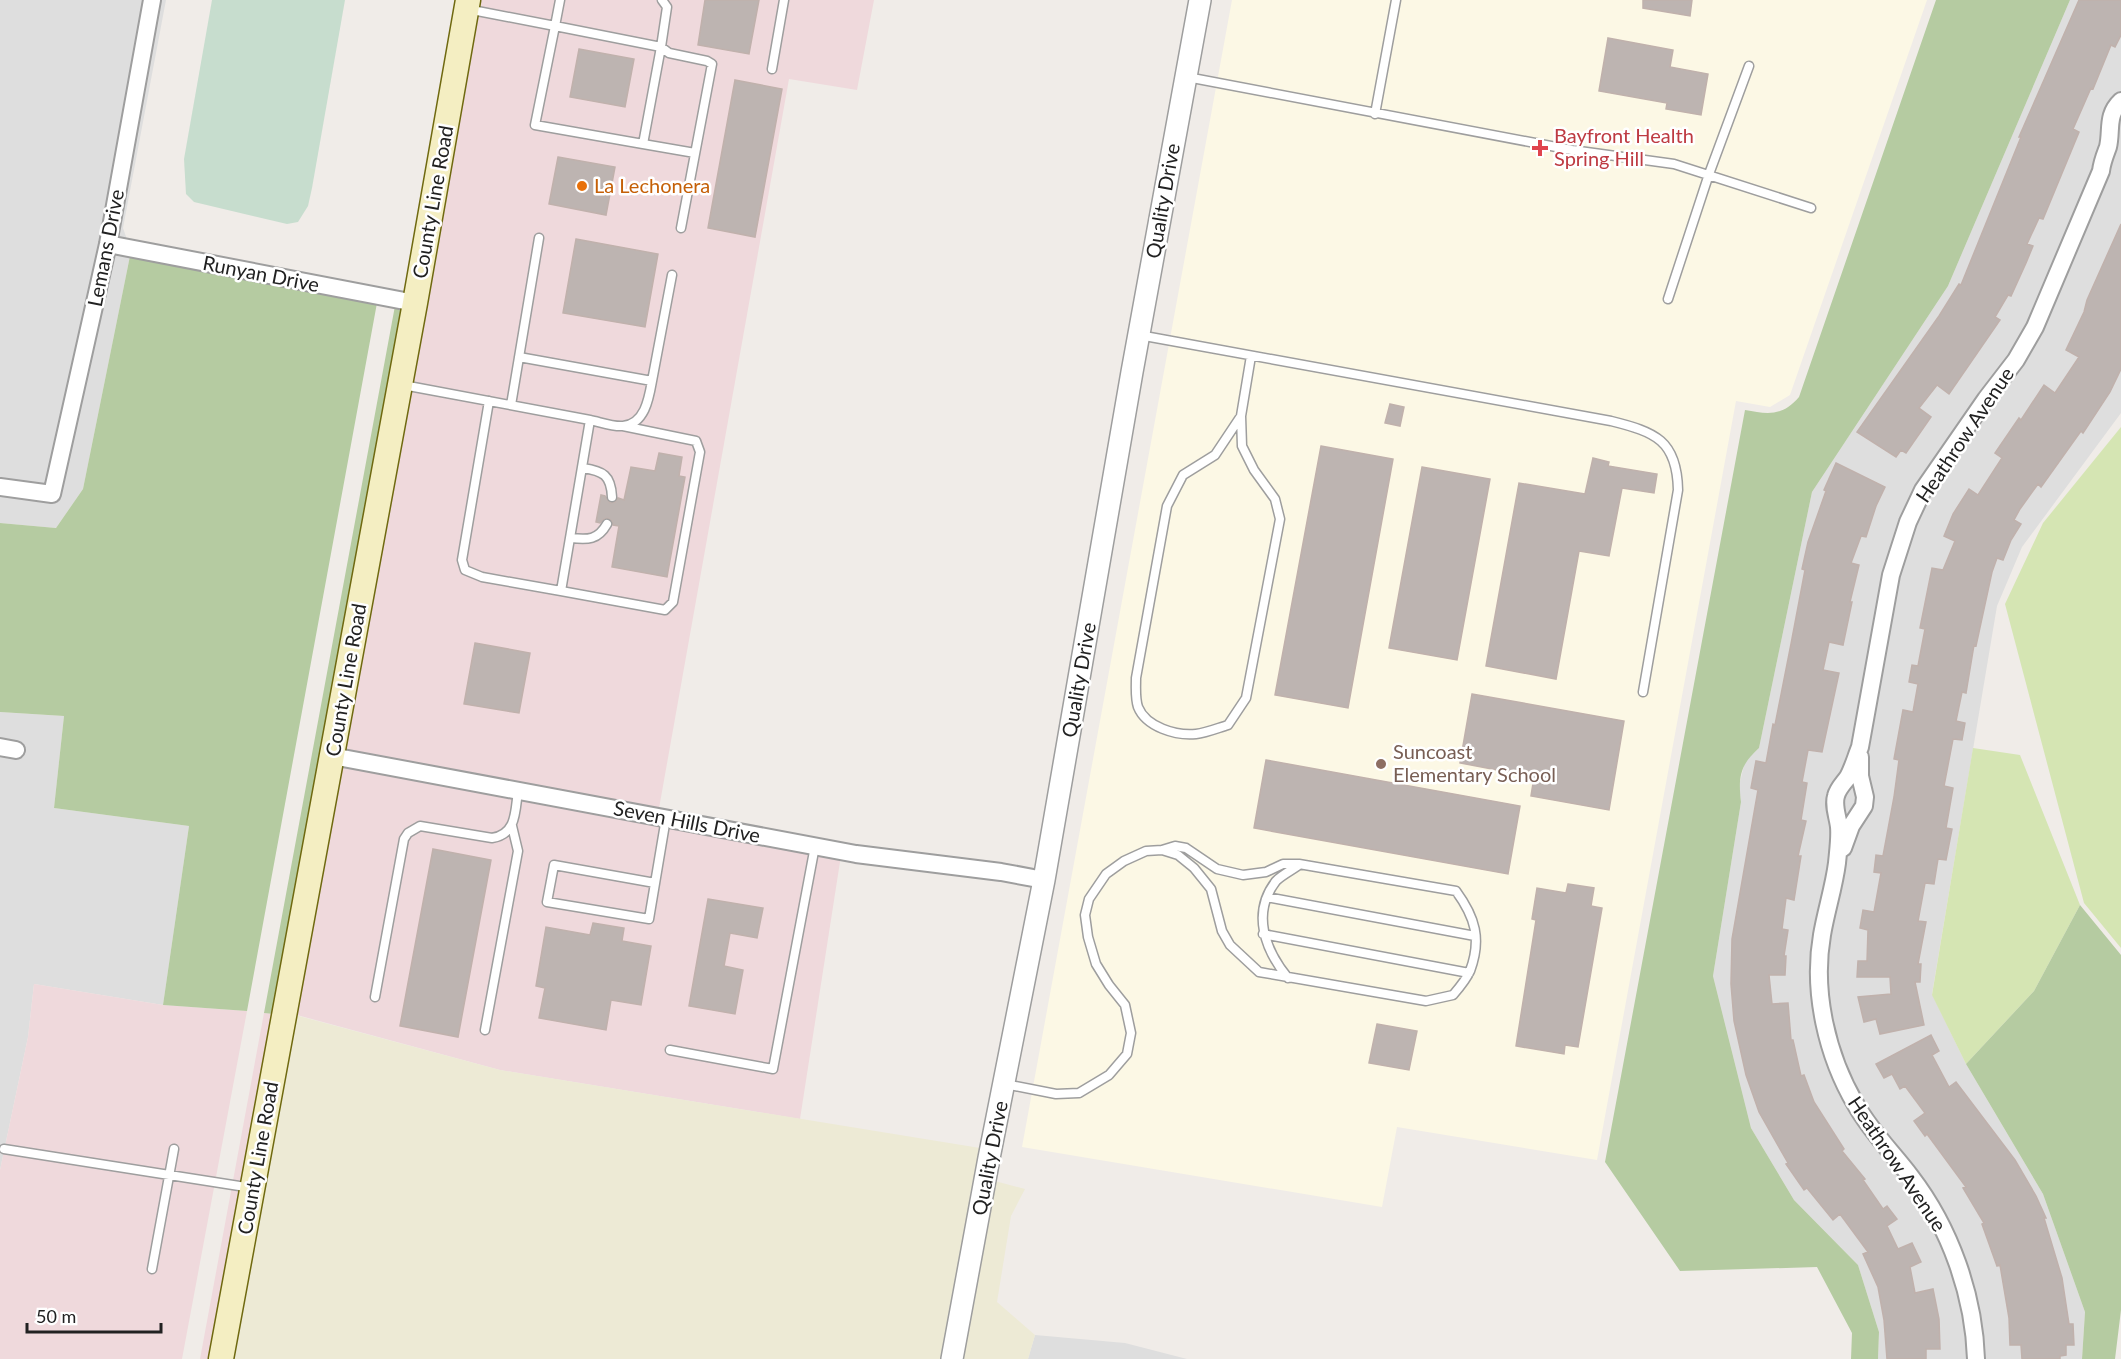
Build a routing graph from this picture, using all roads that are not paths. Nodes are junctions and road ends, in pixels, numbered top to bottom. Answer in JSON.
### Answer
{"nodes":[{"id":1,"x":152,"y":0,"type":"edge"},
{"id":2,"x":560,"y":0,"type":"edge"},
{"id":3,"x":662,"y":0,"type":"edge"},
{"id":4,"x":783,"y":0,"type":"edge"},
{"id":5,"x":1200,"y":0,"type":"edge"},
{"id":6,"x":1396,"y":0,"type":"edge"},
{"id":7,"x":468,"y":4,"type":"edge"},
{"id":8,"x":555,"y":26,"type":"junction"},
{"id":9,"x":661,"y":47,"type":"junction"},
{"id":10,"x":1749,"y":66,"type":"dead end"},
{"id":11,"x":772,"y":69,"type":"dead end"},
{"id":12,"x":1186,"y":77,"type":"junction"},
{"id":13,"x":2121,"y":101,"type":"edge"},
{"id":14,"x":1375,"y":114,"type":"junction"},
{"id":15,"x":643,"y":144,"type":"junction"},
{"id":16,"x":2121,"y":146,"type":"edge"},
{"id":17,"x":695,"y":153,"type":"junction"},
{"id":18,"x":2101,"y":171,"type":"junction"},
{"id":19,"x":1709,"y":174,"type":"junction"},
{"id":20,"x":1811,"y":208,"type":"dead end"},
{"id":21,"x":681,"y":228,"type":"dead end"},
{"id":22,"x":539,"y":238,"type":"dead end"},
{"id":23,"x":108,"y":244,"type":"junction"},
{"id":24,"x":672,"y":275,"type":"dead end"},
{"id":25,"x":1668,"y":299,"type":"dead end"},
{"id":26,"x":415,"y":303,"type":"junction"},
{"id":27,"x":1139,"y":335,"type":"junction"},
{"id":28,"x":1251,"y":356,"type":"junction"},
{"id":29,"x":519,"y":357,"type":"junction"},
{"id":30,"x":652,"y":381,"type":"junction"},
{"id":31,"x":400,"y":385,"type":"junction"},
{"id":32,"x":489,"y":401,"type":"junction"},
{"id":33,"x":511,"y":405,"type":"junction"},
{"id":34,"x":1241,"y":416,"type":"junction"},
{"id":35,"x":590,"y":420,"type":"junction"},
{"id":36,"x":623,"y":426,"type":"junction"},
{"id":37,"x":582,"y":468,"type":"junction"},
{"id":38,"x":0,"y":487,"type":"edge"},
{"id":39,"x":612,"y":497,"type":"dead end"},
{"id":40,"x":607,"y":524,"type":"dead end"},
{"id":41,"x":571,"y":538,"type":"junction"},
{"id":42,"x":561,"y":591,"type":"junction"},
{"id":43,"x":1643,"y":692,"type":"dead end"},
{"id":44,"x":1860,"y":747,"type":"junction"},
{"id":45,"x":332,"y":756,"type":"junction"},
{"id":46,"x":518,"y":790,"type":"junction"},
{"id":47,"x":666,"y":818,"type":"junction"},
{"id":48,"x":512,"y":826,"type":"junction"},
{"id":49,"x":816,"y":846,"type":"junction"},
{"id":50,"x":1162,"y":850,"type":"junction"},
{"id":51,"x":1837,"y":863,"type":"junction"},
{"id":52,"x":1299,"y":864,"type":"junction"},
{"id":53,"x":1044,"y":880,"type":"junction"},
{"id":54,"x":655,"y":884,"type":"junction"},
{"id":55,"x":1267,"y":897,"type":"junction"},
{"id":56,"x":1263,"y":934,"type":"junction"},
{"id":57,"x":1475,"y":936,"type":"junction"},
{"id":58,"x":1469,"y":973,"type":"junction"},
{"id":59,"x":1288,"y":978,"type":"junction"},
{"id":60,"x":375,"y":997,"type":"dead end"},
{"id":61,"x":485,"y":1030,"type":"dead end"},
{"id":62,"x":670,"y":1050,"type":"dead end"},
{"id":63,"x":1004,"y":1084,"type":"junction"},
{"id":64,"x":4,"y":1149,"type":"dead end"},
{"id":65,"x":174,"y":1149,"type":"dead end"},
{"id":66,"x":170,"y":1175,"type":"junction"},
{"id":67,"x":252,"y":1188,"type":"junction"},
{"id":68,"x":152,"y":1269,"type":"dead end"},
{"id":69,"x":221,"y":1359,"type":"edge"},
{"id":70,"x":952,"y":1359,"type":"edge"},
{"id":71,"x":1976,"y":1359,"type":"edge"}],
"edges":[{"from":1,"to":23,"type":"street","name":"Lemans Drive"},
{"from":2,"to":8,"type":"lane"},
{"from":3,"to":9,"type":"lane"},
{"from":4,"to":11,"type":"lane"},
{"from":5,"to":12,"type":"street","name":"Quality Drive"},
{"from":6,"to":14,"type":"lane"},
{"from":7,"to":8,"type":"lane"},
{"from":7,"to":26,"type":"main road","name":"County Line Road"},
{"from":8,"to":9,"type":"lane"},
{"from":8,"to":15,"type":"lane"},
{"from":9,"to":15,"type":"lane"},
{"from":9,"to":17,"type":"lane"},
{"from":10,"to":19,"type":"lane"},
{"from":12,"to":14,"type":"lane"},
{"from":12,"to":27,"type":"street","name":"Quality Drive"},
{"from":13,"to":18,"type":"street","name":"Heathrow Avenue"},
{"from":14,"to":19,"type":"lane"},
{"from":15,"to":17,"type":"lane"},
{"from":16,"to":18,"type":"street","name":"Heathrow Avenue"},
{"from":17,"to":21,"type":"lane"},
{"from":18,"to":44,"type":"street","name":"Heathrow Avenue"},
{"from":19,"to":20,"type":"lane"},
{"from":19,"to":25,"type":"lane"},
{"from":22,"to":29,"type":"lane"},
{"from":23,"to":26,"type":"street","name":"Runyan Drive"},
{"from":23,"to":38,"type":"street","name":"Lemans Drive"},
{"from":24,"to":30,"type":"lane"},
{"from":26,"to":31,"type":"main road","name":"County Line Road"},
{"from":27,"to":28,"type":"lane"},
{"from":27,"to":53,"type":"street","name":"Quality Drive"},
{"from":28,"to":34,"type":"lane"},
{"from":28,"to":43,"type":"lane"},
{"from":29,"to":30,"type":"lane"},
{"from":29,"to":33,"type":"lane"},
{"from":30,"to":36,"type":"lane"},
{"from":31,"to":32,"type":"lane"},
{"from":31,"to":45,"type":"main road","name":"County Line Road"},
{"from":32,"to":33,"type":"lane"},
{"from":32,"to":42,"type":"lane"},
{"from":33,"to":35,"type":"lane"},
{"from":34,"to":34,"type":"lane"},
{"from":35,"to":36,"type":"lane"},
{"from":35,"to":37,"type":"lane"},
{"from":36,"to":42,"type":"lane"},
{"from":37,"to":39,"type":"lane"},
{"from":37,"to":41,"type":"lane"},
{"from":40,"to":41,"type":"lane"},
{"from":41,"to":42,"type":"lane"},
{"from":44,"to":51,"type":"street","name":"Heathrow Avenue"},
{"from":44,"to":51,"type":"street","name":"Heathrow Avenue"},
{"from":45,"to":46,"type":"street","name":"Seven Hills Drive"},
{"from":45,"to":67,"type":"main road","name":"County Line Road"},
{"from":46,"to":47,"type":"street","name":"Seven Hills Drive"},
{"from":46,"to":48,"type":"lane"},
{"from":47,"to":49,"type":"street","name":"Seven Hills Drive"},
{"from":47,"to":54,"type":"lane"},
{"from":48,"to":60,"type":"lane"},
{"from":48,"to":61,"type":"lane"},
{"from":49,"to":53,"type":"street","name":"Seven Hills Drive"},
{"from":49,"to":62,"type":"lane"},
{"from":50,"to":52,"type":"lane"},
{"from":50,"to":59,"type":"lane"},
{"from":50,"to":63,"type":"lane"},
{"from":51,"to":71,"type":"street","name":"Heathrow Avenue"},
{"from":52,"to":55,"type":"lane"},
{"from":52,"to":57,"type":"lane"},
{"from":53,"to":63,"type":"street","name":"Quality Drive"},
{"from":54,"to":54,"type":"lane"},
{"from":55,"to":56,"type":"lane"},
{"from":55,"to":57,"type":"lane"},
{"from":56,"to":58,"type":"lane"},
{"from":56,"to":59,"type":"lane"},
{"from":57,"to":58,"type":"lane"},
{"from":58,"to":59,"type":"lane"},
{"from":63,"to":70,"type":"street","name":"Quality Drive"},
{"from":64,"to":66,"type":"lane"},
{"from":65,"to":66,"type":"lane"},
{"from":66,"to":67,"type":"lane"},
{"from":66,"to":68,"type":"lane"},
{"from":67,"to":69,"type":"main road","name":"County Line Road"}]}
